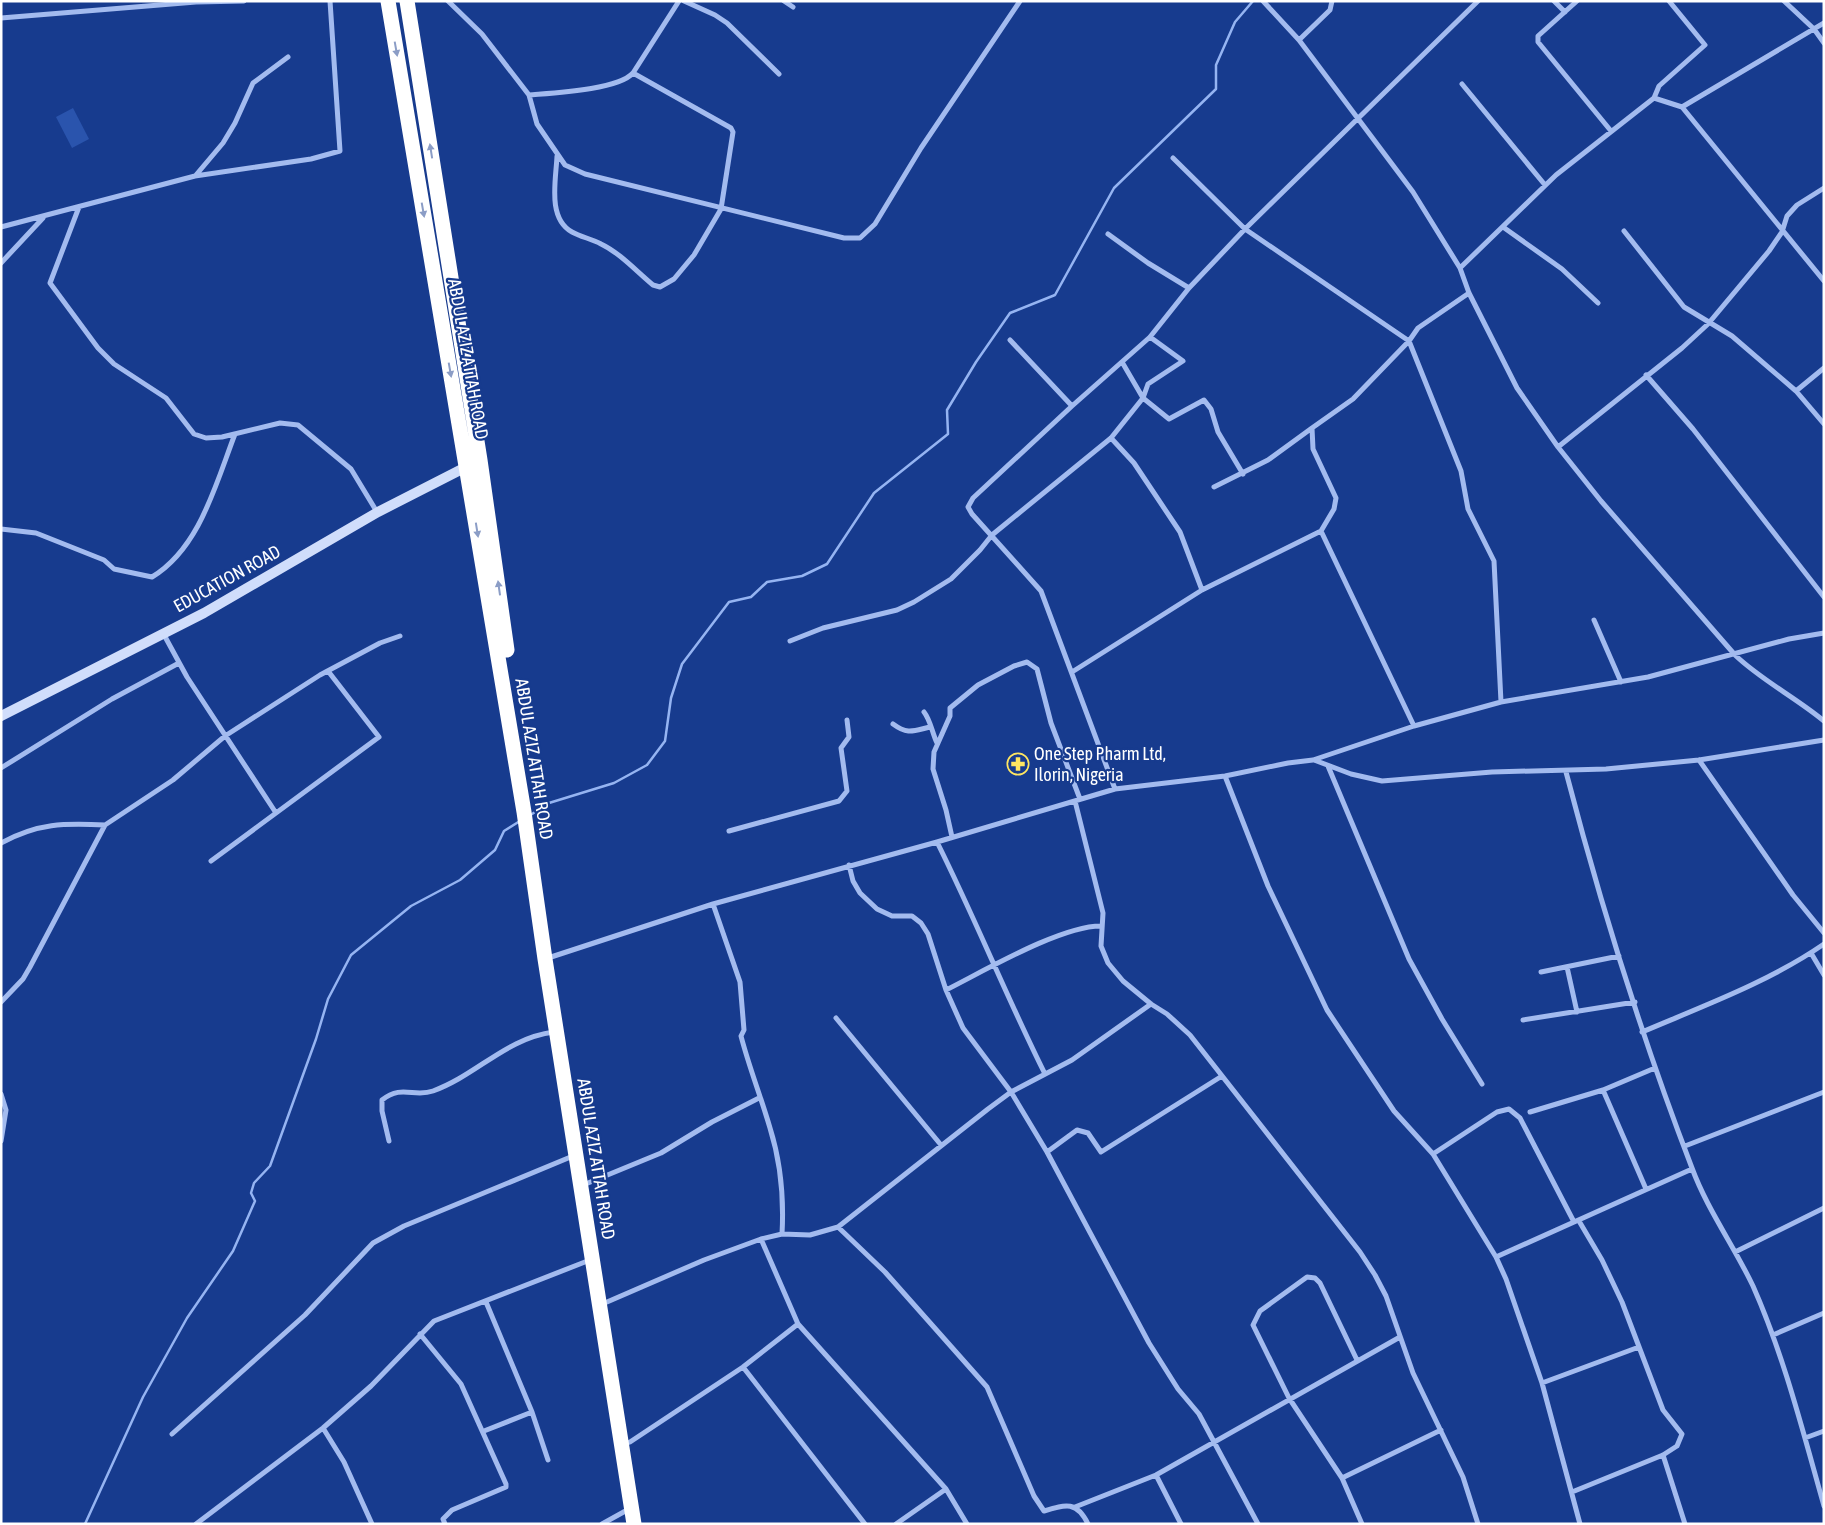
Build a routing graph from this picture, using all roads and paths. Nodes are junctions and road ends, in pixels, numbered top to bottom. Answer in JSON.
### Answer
{"nodes":[{"id":1,"x":244,"y":1,"type":"edge"},
{"id":2,"x":330,"y":1,"type":"edge"},
{"id":3,"x":388,"y":1,"type":"edge"},
{"id":4,"x":407,"y":1,"type":"edge"},
{"id":5,"x":448,"y":1,"type":"edge"},
{"id":6,"x":680,"y":1,"type":"edge"},
{"id":7,"x":684,"y":1,"type":"edge"},
{"id":8,"x":784,"y":1,"type":"edge"},
{"id":9,"x":1020,"y":1,"type":"edge"},
{"id":10,"x":1332,"y":1,"type":"edge"},
{"id":11,"x":1478,"y":1,"type":"edge"},
{"id":12,"x":1554,"y":1,"type":"edge"},
{"id":13,"x":1577,"y":1,"type":"edge"},
{"id":14,"x":1670,"y":1,"type":"edge"},
{"id":15,"x":1784,"y":1,"type":"edge"},
{"id":16,"x":1264,"y":2,"type":"edge"},
{"id":17,"x":793,"y":7,"type":"dead end"},
{"id":18,"x":1565,"y":12,"type":"junction"},
{"id":19,"x":1,"y":18,"type":"edge"},
{"id":20,"x":1824,"y":23,"type":"edge"},
{"id":21,"x":1814,"y":29,"type":"junction"},
{"id":22,"x":1299,"y":40,"type":"junction"},
{"id":23,"x":1824,"y":43,"type":"edge"},
{"id":24,"x":288,"y":57,"type":"dead end"},
{"id":25,"x":633,"y":73,"type":"junction"},
{"id":26,"x":778,"y":74,"type":"dead end"},
{"id":27,"x":1462,"y":84,"type":"dead end"},
{"id":28,"x":529,"y":95,"type":"junction"},
{"id":29,"x":1654,"y":98,"type":"junction"},
{"id":30,"x":1682,"y":107,"type":"junction"},
{"id":31,"x":1357,"y":119,"type":"junction"},
{"id":32,"x":1611,"y":131,"type":"junction"},
{"id":33,"x":558,"y":156,"type":"junction"},
{"id":34,"x":1173,"y":158,"type":"dead end"},
{"id":35,"x":196,"y":176,"type":"junction"},
{"id":36,"x":1545,"y":185,"type":"junction"},
{"id":37,"x":1824,"y":188,"type":"edge"},
{"id":38,"x":79,"y":208,"type":"junction"},
{"id":39,"x":721,"y":210,"type":"junction"},
{"id":40,"x":44,"y":216,"type":"junction"},
{"id":41,"x":1,"y":227,"type":"edge"},
{"id":42,"x":1503,"y":227,"type":"junction"},
{"id":43,"x":1245,"y":229,"type":"junction"},
{"id":44,"x":1624,"y":231,"type":"dead end"},
{"id":45,"x":1782,"y":232,"type":"junction"},
{"id":46,"x":1108,"y":234,"type":"dead end"},
{"id":47,"x":1,"y":263,"type":"edge"},
{"id":48,"x":1460,"y":268,"type":"junction"},
{"id":49,"x":1824,"y":282,"type":"edge"},
{"id":50,"x":1189,"y":288,"type":"junction"},
{"id":51,"x":1469,"y":293,"type":"junction"},
{"id":52,"x":1598,"y":303,"type":"dead end"},
{"id":53,"x":1708,"y":324,"type":"junction"},
{"id":54,"x":1150,"y":337,"type":"junction"},
{"id":55,"x":1010,"y":340,"type":"dead end"},
{"id":56,"x":1409,"y":342,"type":"junction"},
{"id":57,"x":1122,"y":362,"type":"junction"},
{"id":58,"x":1824,"y":368,"type":"edge"},
{"id":59,"x":1646,"y":375,"type":"junction"},
{"id":60,"x":1796,"y":391,"type":"junction"},
{"id":61,"x":1143,"y":398,"type":"junction"},
{"id":62,"x":1072,"y":406,"type":"junction"},
{"id":63,"x":1824,"y":424,"type":"edge"},
{"id":64,"x":1312,"y":428,"type":"junction"},
{"id":65,"x":235,"y":434,"type":"junction"},
{"id":66,"x":1110,"y":438,"type":"junction"},
{"id":67,"x":1558,"y":447,"type":"junction"},
{"id":68,"x":473,"y":463,"type":"junction"},
{"id":69,"x":1243,"y":474,"type":"junction"},
{"id":70,"x":1214,"y":487,"type":"dead end"},
{"id":71,"x":378,"y":512,"type":"junction"},
{"id":72,"x":1,"y":530,"type":"edge"},
{"id":73,"x":1321,"y":531,"type":"junction"},
{"id":74,"x":992,"y":535,"type":"junction"},
{"id":75,"x":1202,"y":590,"type":"junction"},
{"id":76,"x":1824,"y":596,"type":"edge"},
{"id":77,"x":1594,"y":620,"type":"dead end"},
{"id":78,"x":162,"y":633,"type":"junction"},
{"id":79,"x":1824,"y":633,"type":"edge"},
{"id":80,"x":400,"y":636,"type":"dead end"},
{"id":81,"x":790,"y":641,"type":"dead end"},
{"id":82,"x":1735,"y":655,"type":"junction"},
{"id":83,"x":179,"y":663,"type":"junction"},
{"id":84,"x":328,"y":671,"type":"junction"},
{"id":85,"x":1072,"y":672,"type":"junction"},
{"id":86,"x":1621,"y":682,"type":"junction"},
{"id":87,"x":1501,"y":702,"type":"junction"},
{"id":88,"x":924,"y":712,"type":"dead end"},
{"id":89,"x":1,"y":716,"type":"edge"},
{"id":90,"x":847,"y":720,"type":"dead end"},
{"id":91,"x":1824,"y":721,"type":"edge"},
{"id":92,"x":893,"y":724,"type":"dead end"},
{"id":93,"x":1414,"y":726,"type":"junction"},
{"id":94,"x":930,"y":727,"type":"junction"},
{"id":95,"x":225,"y":736,"type":"junction"},
{"id":96,"x":1824,"y":740,"type":"edge"},
{"id":97,"x":937,"y":743,"type":"junction"},
{"id":98,"x":1313,"y":760,"type":"junction"},
{"id":99,"x":1699,"y":760,"type":"junction"},
{"id":100,"x":1328,"y":766,"type":"junction"},
{"id":101,"x":1,"y":768,"type":"edge"},
{"id":102,"x":1566,"y":772,"type":"junction"},
{"id":103,"x":1225,"y":776,"type":"junction"},
{"id":104,"x":1115,"y":789,"type":"junction"},
{"id":105,"x":1078,"y":800,"type":"junction"},
{"id":106,"x":276,"y":813,"type":"junction"},
{"id":107,"x":105,"y":825,"type":"junction"},
{"id":108,"x":729,"y":831,"type":"dead end"},
{"id":109,"x":952,"y":837,"type":"junction"},
{"id":110,"x":937,"y":842,"type":"junction"},
{"id":111,"x":1,"y":843,"type":"edge"},
{"id":112,"x":211,"y":861,"type":"dead end"},
{"id":113,"x":849,"y":866,"type":"junction"},
{"id":114,"x":713,"y":904,"type":"junction"},
{"id":115,"x":1102,"y":926,"type":"junction"},
{"id":116,"x":1824,"y":934,"type":"edge"},
{"id":117,"x":1824,"y":944,"type":"edge"},
{"id":118,"x":1811,"y":953,"type":"junction"},
{"id":119,"x":1619,"y":956,"type":"junction"},
{"id":120,"x":548,"y":957,"type":"junction"},
{"id":121,"x":994,"y":966,"type":"junction"},
{"id":122,"x":1567,"y":967,"type":"junction"},
{"id":123,"x":1541,"y":972,"type":"dead end"},
{"id":124,"x":1824,"y":975,"type":"edge"},
{"id":125,"x":946,"y":990,"type":"junction"},
{"id":126,"x":1,"y":1002,"type":"edge"},
{"id":127,"x":1635,"y":1002,"type":"junction"},
{"id":128,"x":1151,"y":1004,"type":"junction"},
{"id":129,"x":1577,"y":1012,"type":"junction"},
{"id":130,"x":836,"y":1018,"type":"dead end"},
{"id":131,"x":1523,"y":1020,"type":"dead end"},
{"id":132,"x":556,"y":1032,"type":"junction"},
{"id":133,"x":1642,"y":1032,"type":"junction"},
{"id":134,"x":1655,"y":1068,"type":"junction"},
{"id":135,"x":1045,"y":1074,"type":"junction"},
{"id":136,"x":1222,"y":1076,"type":"junction"},
{"id":137,"x":1482,"y":1084,"type":"dead end"},
{"id":138,"x":1603,"y":1090,"type":"junction"},
{"id":139,"x":1011,"y":1092,"type":"junction"},
{"id":140,"x":1824,"y":1092,"type":"edge"},
{"id":141,"x":1,"y":1094,"type":"edge"},
{"id":142,"x":759,"y":1098,"type":"junction"},
{"id":143,"x":1530,"y":1112,"type":"dead end"},
{"id":144,"x":388,"y":1141,"type":"dead end"},
{"id":145,"x":1,"y":1142,"type":"edge"},
{"id":146,"x":941,"y":1145,"type":"junction"},
{"id":147,"x":1685,"y":1146,"type":"junction"},
{"id":148,"x":1047,"y":1152,"type":"junction"},
{"id":149,"x":576,"y":1154,"type":"junction"},
{"id":150,"x":1433,"y":1154,"type":"junction"},
{"id":151,"x":1692,"y":1169,"type":"junction"},
{"id":152,"x":588,"y":1183,"type":"junction"},
{"id":153,"x":1646,"y":1189,"type":"junction"},
{"id":154,"x":1824,"y":1208,"type":"edge"},
{"id":155,"x":1577,"y":1222,"type":"junction"},
{"id":156,"x":838,"y":1227,"type":"junction"},
{"id":157,"x":782,"y":1234,"type":"junction"},
{"id":158,"x":761,"y":1239,"type":"junction"},
{"id":159,"x":1735,"y":1252,"type":"junction"},
{"id":160,"x":1496,"y":1257,"type":"junction"},
{"id":161,"x":593,"y":1259,"type":"junction"},
{"id":162,"x":486,"y":1302,"type":"junction"},
{"id":163,"x":607,"y":1302,"type":"junction"},
{"id":164,"x":1824,"y":1313,"type":"edge"},
{"id":165,"x":798,"y":1324,"type":"junction"},
{"id":166,"x":420,"y":1334,"type":"junction"},
{"id":167,"x":1773,"y":1335,"type":"junction"},
{"id":168,"x":1400,"y":1337,"type":"junction"},
{"id":169,"x":1639,"y":1347,"type":"junction"},
{"id":170,"x":1357,"y":1360,"type":"junction"},
{"id":171,"x":743,"y":1367,"type":"junction"},
{"id":172,"x":1542,"y":1382,"type":"junction"},
{"id":173,"x":1289,"y":1398,"type":"junction"},
{"id":174,"x":532,"y":1412,"type":"junction"},
{"id":175,"x":323,"y":1428,"type":"junction"},
{"id":176,"x":1441,"y":1430,"type":"junction"},
{"id":177,"x":484,"y":1431,"type":"junction"},
{"id":178,"x":1824,"y":1431,"type":"edge"},
{"id":179,"x":172,"y":1434,"type":"dead end"},
{"id":180,"x":1805,"y":1438,"type":"junction"},
{"id":181,"x":1214,"y":1442,"type":"junction"},
{"id":182,"x":626,"y":1443,"type":"junction"},
{"id":183,"x":1663,"y":1455,"type":"junction"},
{"id":184,"x":548,"y":1460,"type":"dead end"},
{"id":185,"x":1156,"y":1475,"type":"junction"},
{"id":186,"x":1342,"y":1478,"type":"junction"},
{"id":187,"x":946,"y":1488,"type":"junction"},
{"id":188,"x":1572,"y":1492,"type":"junction"},
{"id":189,"x":1824,"y":1506,"type":"edge"},
{"id":190,"x":632,"y":1507,"type":"junction"},
{"id":191,"x":1074,"y":1507,"type":"junction"},
{"id":192,"x":196,"y":1524,"type":"edge"},
{"id":193,"x":372,"y":1524,"type":"edge"},
{"id":194,"x":445,"y":1524,"type":"edge"},
{"id":195,"x":602,"y":1524,"type":"edge"},
{"id":196,"x":634,"y":1524,"type":"edge"},
{"id":197,"x":643,"y":1524,"type":"edge"},
{"id":198,"x":865,"y":1524,"type":"edge"},
{"id":199,"x":896,"y":1524,"type":"edge"},
{"id":200,"x":967,"y":1524,"type":"edge"},
{"id":201,"x":1088,"y":1524,"type":"edge"},
{"id":202,"x":1181,"y":1524,"type":"edge"},
{"id":203,"x":1258,"y":1524,"type":"edge"},
{"id":204,"x":1362,"y":1524,"type":"edge"},
{"id":205,"x":1478,"y":1524,"type":"edge"},
{"id":206,"x":1580,"y":1524,"type":"edge"},
{"id":207,"x":1685,"y":1524,"type":"edge"}],
"edges":[{"from":1,"to":19,"type":"street"},
{"from":2,"to":35,"type":"street"},
{"from":3,"to":68,"type":"highway","name":"ABDUL AZIZ ATTAH ROAD","one_way":true},
{"from":68,"to":4,"type":"highway","name":"ABDUL AZIZ ATTAH ROAD","one_way":true},
{"from":5,"to":28,"type":"street"},
{"from":6,"to":25,"type":"street"},
{"from":7,"to":26,"type":"street"},
{"from":8,"to":17,"type":"street"},
{"from":9,"to":39,"type":"street"},
{"from":10,"to":22,"type":"street"},
{"from":11,"to":31,"type":"street"},
{"from":12,"to":18,"type":"street"},
{"from":13,"to":18,"type":"street"},
{"from":14,"to":29,"type":"street"},
{"from":15,"to":21,"type":"street"},
{"from":16,"to":22,"type":"street"},
{"from":18,"to":32,"type":"street"},
{"from":20,"to":21,"type":"street"},
{"from":21,"to":23,"type":"street"},
{"from":21,"to":30,"type":"street"},
{"from":22,"to":31,"type":"street"},
{"from":24,"to":35,"type":"street"},
{"from":25,"to":28,"type":"street"},
{"from":25,"to":39,"type":"street"},
{"from":27,"to":36,"type":"street"},
{"from":28,"to":33,"type":"street"},
{"from":29,"to":30,"type":"street"},
{"from":29,"to":32,"type":"street"},
{"from":30,"to":45,"type":"street"},
{"from":31,"to":43,"type":"street"},
{"from":31,"to":48,"type":"street"},
{"from":32,"to":36,"type":"street"},
{"from":33,"to":39,"type":"street"},
{"from":33,"to":39,"type":"street"},
{"from":34,"to":43,"type":"street"},
{"from":35,"to":38,"type":"street"},
{"from":36,"to":42,"type":"street"},
{"from":37,"to":45,"type":"street"},
{"from":38,"to":40,"type":"street"},
{"from":38,"to":65,"type":"street"},
{"from":40,"to":41,"type":"street"},
{"from":40,"to":47,"type":"street"},
{"from":42,"to":48,"type":"street"},
{"from":42,"to":52,"type":"street"},
{"from":43,"to":50,"type":"street"},
{"from":43,"to":56,"type":"street"},
{"from":44,"to":53,"type":"street"},
{"from":45,"to":49,"type":"street"},
{"from":45,"to":53,"type":"street"},
{"from":46,"to":50,"type":"street"},
{"from":48,"to":51,"type":"street"},
{"from":50,"to":54,"type":"street"},
{"from":51,"to":56,"type":"street"},
{"from":51,"to":67,"type":"street"},
{"from":53,"to":59,"type":"street"},
{"from":53,"to":60,"type":"street"},
{"from":54,"to":57,"type":"street"},
{"from":54,"to":61,"type":"street"},
{"from":55,"to":62,"type":"street"},
{"from":56,"to":64,"type":"street"},
{"from":56,"to":87,"type":"street"},
{"from":57,"to":61,"type":"street"},
{"from":57,"to":62,"type":"street"},
{"from":58,"to":60,"type":"street"},
{"from":59,"to":67,"type":"street"},
{"from":59,"to":76,"type":"street"},
{"from":60,"to":63,"type":"street"},
{"from":61,"to":66,"type":"street"},
{"from":61,"to":69,"type":"street"},
{"from":62,"to":74,"type":"street"},
{"from":64,"to":69,"type":"street"},
{"from":64,"to":73,"type":"street"},
{"from":65,"to":71,"type":"street"},
{"from":65,"to":72,"type":"street"},
{"from":66,"to":74,"type":"street"},
{"from":66,"to":75,"type":"street"},
{"from":67,"to":82,"type":"street"},
{"from":68,"to":71,"type":"street","name":"EDUCATION ROAD"},
{"from":68,"to":120,"type":"highway","name":"ABDUL AZIZ ATTAH ROAD"},
{"from":69,"to":70,"type":"street"},
{"from":71,"to":78,"type":"street","name":"EDUCATION ROAD"},
{"from":73,"to":75,"type":"street"},
{"from":73,"to":93,"type":"street"},
{"from":74,"to":81,"type":"street"},
{"from":74,"to":85,"type":"street"},
{"from":75,"to":85,"type":"street"},
{"from":77,"to":86,"type":"street"},
{"from":78,"to":83,"type":"street"},
{"from":78,"to":89,"type":"street","name":"EDUCATION ROAD"},
{"from":79,"to":82,"type":"street"},
{"from":80,"to":84,"type":"street"},
{"from":82,"to":86,"type":"street"},
{"from":82,"to":91,"type":"street"},
{"from":83,"to":95,"type":"street"},
{"from":83,"to":101,"type":"street"},
{"from":84,"to":95,"type":"street"},
{"from":84,"to":106,"type":"street"},
{"from":85,"to":104,"type":"street"},
{"from":86,"to":87,"type":"street"},
{"from":87,"to":93,"type":"street"},
{"from":88,"to":94,"type":"street"},
{"from":90,"to":108,"type":"street"},
{"from":92,"to":94,"type":"street"},
{"from":93,"to":98,"type":"street"},
{"from":94,"to":97,"type":"street"},
{"from":95,"to":106,"type":"street"},
{"from":95,"to":107,"type":"street"},
{"from":96,"to":99,"type":"street"},
{"from":97,"to":105,"type":"street"},
{"from":97,"to":109,"type":"street"},
{"from":98,"to":100,"type":"street"},
{"from":98,"to":103,"type":"street"},
{"from":99,"to":102,"type":"street"},
{"from":99,"to":116,"type":"street"},
{"from":100,"to":102,"type":"street"},
{"from":100,"to":137,"type":"street"},
{"from":102,"to":119,"type":"street"},
{"from":103,"to":104,"type":"street"},
{"from":103,"to":150,"type":"street"},
{"from":104,"to":105,"type":"street"},
{"from":105,"to":109,"type":"street"},
{"from":105,"to":115,"type":"street"},
{"from":106,"to":112,"type":"street"},
{"from":107,"to":111,"type":"street"},
{"from":107,"to":126,"type":"street"},
{"from":109,"to":110,"type":"street"},
{"from":110,"to":113,"type":"street"},
{"from":110,"to":121,"type":"street"},
{"from":113,"to":114,"type":"street"},
{"from":113,"to":125,"type":"street"},
{"from":114,"to":120,"type":"street"},
{"from":114,"to":142,"type":"street"},
{"from":115,"to":121,"type":"street"},
{"from":115,"to":128,"type":"street"},
{"from":117,"to":118,"type":"street"},
{"from":118,"to":124,"type":"street"},
{"from":118,"to":133,"type":"street"},
{"from":119,"to":122,"type":"street"},
{"from":119,"to":127,"type":"street"},
{"from":120,"to":132,"type":"highway","name":"ABDUL AZIZ ATTAH ROAD"},
{"from":120,"to":152,"type":"highway","name":"ABDUL AZIZ ATTAH ROAD"},
{"from":121,"to":125,"type":"street"},
{"from":121,"to":135,"type":"street"},
{"from":122,"to":123,"type":"street"},
{"from":122,"to":129,"type":"street"},
{"from":125,"to":139,"type":"street"},
{"from":127,"to":129,"type":"street"},
{"from":127,"to":133,"type":"street"},
{"from":128,"to":135,"type":"street"},
{"from":128,"to":136,"type":"street"},
{"from":129,"to":131,"type":"street"},
{"from":130,"to":146,"type":"street"},
{"from":132,"to":144,"type":"street"},
{"from":132,"to":149,"type":"highway","name":"ABDUL AZIZ ATTAH ROAD"},
{"from":133,"to":134,"type":"street"},
{"from":134,"to":138,"type":"street"},
{"from":134,"to":147,"type":"street"},
{"from":135,"to":139,"type":"street"},
{"from":136,"to":148,"type":"street"},
{"from":136,"to":168,"type":"street"},
{"from":138,"to":143,"type":"street"},
{"from":138,"to":153,"type":"street"},
{"from":139,"to":146,"type":"street"},
{"from":139,"to":148,"type":"street"},
{"from":140,"to":147,"type":"street"},
{"from":141,"to":145,"type":"street"},
{"from":142,"to":152,"type":"street"},
{"from":142,"to":157,"type":"street"},
{"from":146,"to":156,"type":"street"},
{"from":147,"to":151,"type":"street"},
{"from":148,"to":181,"type":"street"},
{"from":149,"to":161,"type":"highway","name":"ABDUL AZIZ ATTAH ROAD"},
{"from":149,"to":179,"type":"street"},
{"from":150,"to":155,"type":"street"},
{"from":150,"to":160,"type":"street"},
{"from":151,"to":153,"type":"street"},
{"from":151,"to":159,"type":"street"},
{"from":152,"to":163,"type":"highway","name":"ABDUL AZIZ ATTAH ROAD"},
{"from":153,"to":155,"type":"street"},
{"from":154,"to":159,"type":"street"},
{"from":155,"to":160,"type":"street"},
{"from":155,"to":169,"type":"street"},
{"from":156,"to":157,"type":"street"},
{"from":156,"to":191,"type":"street"},
{"from":157,"to":158,"type":"street"},
{"from":158,"to":163,"type":"street"},
{"from":158,"to":165,"type":"street"},
{"from":159,"to":167,"type":"street"},
{"from":160,"to":172,"type":"street"},
{"from":161,"to":162,"type":"street"},
{"from":161,"to":182,"type":"highway","name":"ABDUL AZIZ ATTAH ROAD"},
{"from":162,"to":166,"type":"street"},
{"from":162,"to":174,"type":"street"},
{"from":163,"to":182,"type":"highway","name":"ABDUL AZIZ ATTAH ROAD"},
{"from":164,"to":167,"type":"street"},
{"from":165,"to":171,"type":"street"},
{"from":165,"to":187,"type":"street"},
{"from":166,"to":175,"type":"street"},
{"from":166,"to":177,"type":"street"},
{"from":167,"to":180,"type":"street"},
{"from":168,"to":170,"type":"street"},
{"from":168,"to":176,"type":"street"},
{"from":169,"to":172,"type":"street"},
{"from":169,"to":183,"type":"street"},
{"from":170,"to":173,"type":"street"},
{"from":170,"to":173,"type":"street"},
{"from":171,"to":182,"type":"street"},
{"from":171,"to":198,"type":"street"},
{"from":172,"to":188,"type":"street"},
{"from":173,"to":181,"type":"street"},
{"from":173,"to":186,"type":"street"},
{"from":174,"to":177,"type":"street"},
{"from":174,"to":184,"type":"street"},
{"from":175,"to":192,"type":"street"},
{"from":175,"to":193,"type":"street"},
{"from":176,"to":186,"type":"street"},
{"from":176,"to":205,"type":"street"},
{"from":177,"to":194,"type":"street"},
{"from":178,"to":180,"type":"street"},
{"from":180,"to":189,"type":"street"},
{"from":181,"to":185,"type":"street"},
{"from":181,"to":203,"type":"street"},
{"from":182,"to":190,"type":"highway","name":"ABDUL AZIZ ATTAH ROAD"},
{"from":182,"to":197,"type":"highway","name":"ABDUL AZIZ ATTAH ROAD"},
{"from":183,"to":188,"type":"street"},
{"from":183,"to":207,"type":"street"},
{"from":185,"to":191,"type":"street"},
{"from":185,"to":202,"type":"street"},
{"from":186,"to":204,"type":"street"},
{"from":187,"to":199,"type":"street"},
{"from":187,"to":200,"type":"street"},
{"from":188,"to":206,"type":"street"},
{"from":190,"to":195,"type":"street"},
{"from":190,"to":196,"type":"highway","name":"ABDUL AZIZ ATTAH ROAD"},
{"from":191,"to":201,"type":"street"}]}
